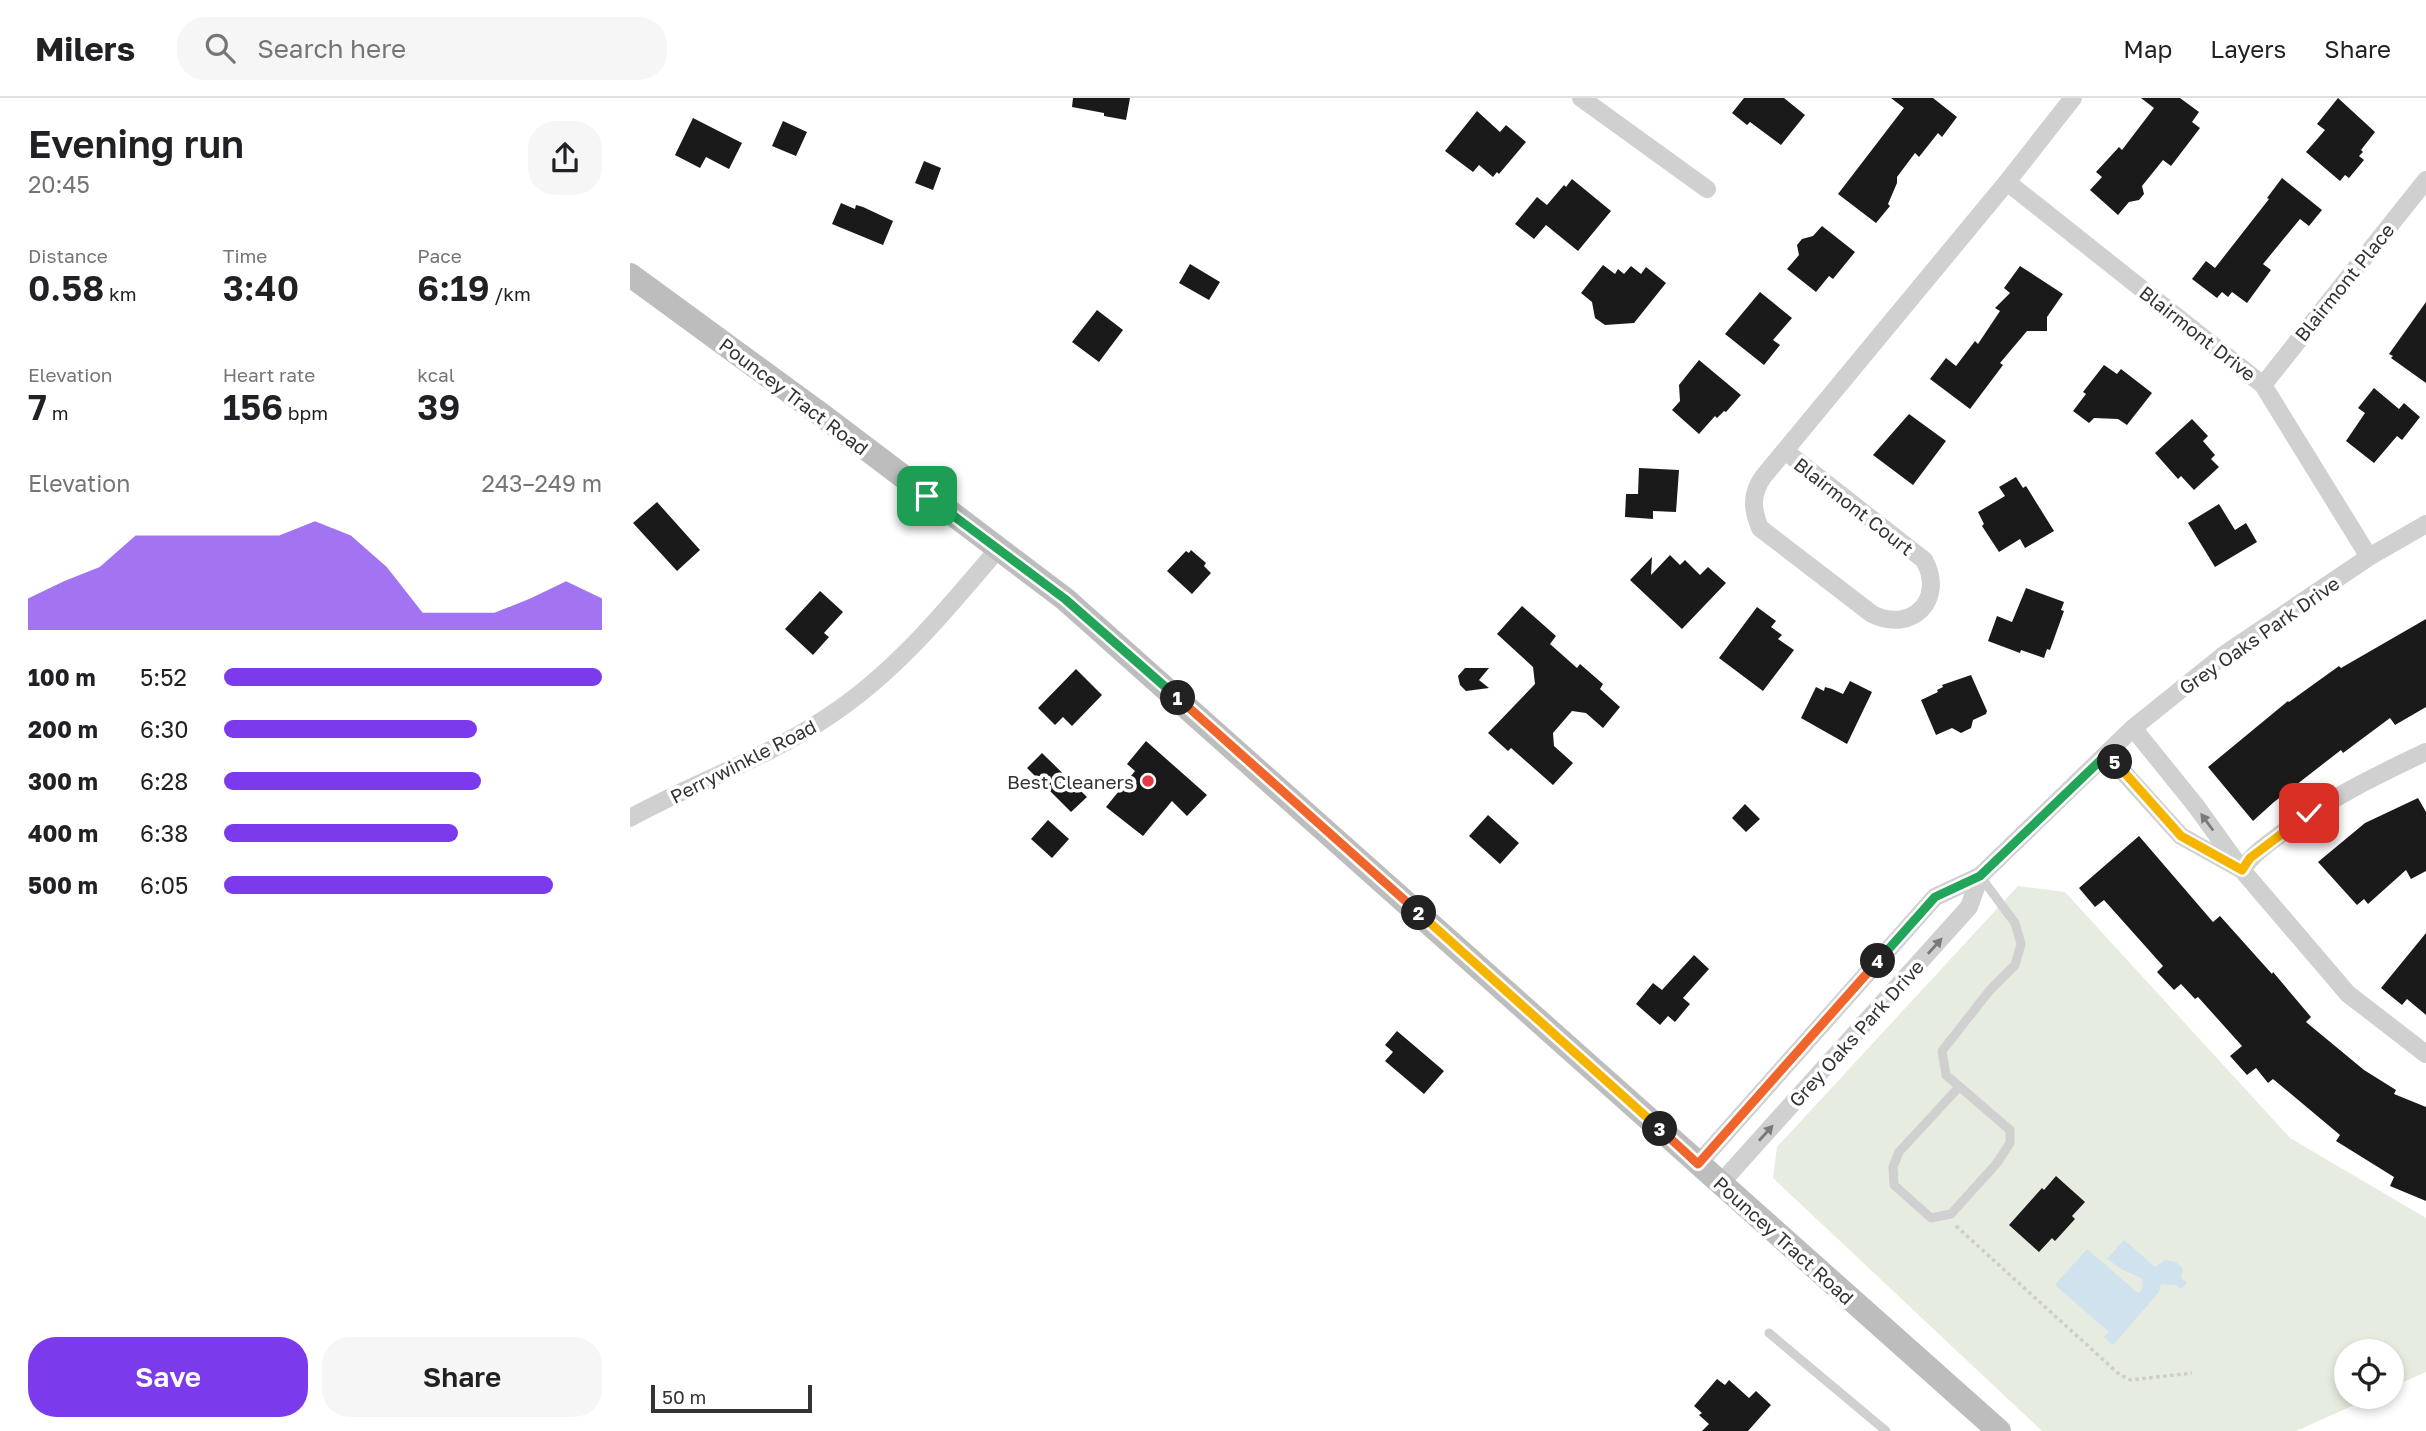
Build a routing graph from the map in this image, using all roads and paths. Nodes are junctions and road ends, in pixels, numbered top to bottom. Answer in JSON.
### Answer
{"nodes":[{"id":1,"x":1581,"y":98,"type":"edge"},
{"id":2,"x":2073,"y":98,"type":"edge"},
{"id":3,"x":2426,"y":180,"type":"edge"},
{"id":4,"x":2007,"y":182,"type":"junction"},
{"id":5,"x":1707,"y":189,"type":"dead end"},
{"id":6,"x":630,"y":275,"type":"edge"},
{"id":7,"x":2263,"y":385,"type":"junction"},
{"id":8,"x":1785,"y":452,"type":"junction"},
{"id":9,"x":2426,"y":524,"type":"edge"},
{"id":10,"x":999,"y":549,"type":"junction"},
{"id":11,"x":2369,"y":557,"type":"junction"},
{"id":12,"x":2133,"y":728,"type":"junction"},
{"id":13,"x":2426,"y":752,"type":"edge"},
{"id":14,"x":2107,"y":754,"type":"junction"},
{"id":15,"x":630,"y":818,"type":"edge"},
{"id":16,"x":2242,"y":870,"type":"junction"},
{"id":17,"x":1980,"y":876,"type":"junction"},
{"id":18,"x":2426,"y":1054,"type":"edge"},
{"id":19,"x":1959,"y":1087,"type":"junction"},
{"id":20,"x":1698,"y":1164,"type":"junction"},
{"id":21,"x":1720,"y":1184,"type":"junction"},
{"id":22,"x":1944,"y":1215,"type":"junction"},
{"id":23,"x":1769,"y":1333,"type":"dead end"},
{"id":24,"x":2192,"y":1373,"type":"dead end"},
{"id":25,"x":1886,"y":1431,"type":"edge"},
{"id":26,"x":1999,"y":1431,"type":"edge"}],
"edges":[{"from":1,"to":5,"type":"street"},
{"from":2,"to":4,"type":"street","name":"Blairmont Court"},
{"from":3,"to":7,"type":"street","name":"Blairmont Place"},
{"from":4,"to":7,"type":"street","name":"Blairmont Drive"},
{"from":4,"to":8,"type":"street","name":"Blairmont Court"},
{"from":6,"to":10,"type":"main road","name":"Pouncey Tract Road"},
{"from":7,"to":11,"type":"street","name":"Blairmont Drive"},
{"from":8,"to":8,"type":"street","name":"Blairmont Court"},
{"from":9,"to":11,"type":"street","name":"Grey Oaks Park Drive"},
{"from":10,"to":15,"type":"street","name":"Perrywinkle Road"},
{"from":10,"to":20,"type":"main road","name":"Pouncey Tract Road"},
{"from":11,"to":12,"type":"street","name":"Grey Oaks Park Drive"},
{"from":12,"to":14,"type":"street","name":"Grey Oaks Park Drive"},
{"from":16,"to":12,"type":"street","one_way":true},
{"from":13,"to":16,"type":"street"},
{"from":14,"to":16,"type":"street"},
{"from":14,"to":17,"type":"street","name":"Grey Oaks Park Drive"},
{"from":16,"to":18,"type":"street"},
{"from":17,"to":19,"type":"lane"},
{"from":17,"to":20,"type":"street","name":"Grey Oaks Park Drive"},
{"from":21,"to":17,"type":"street","name":"Grey Oaks Park Drive","one_way":true},
{"from":19,"to":22,"type":"lane"},
{"from":19,"to":22,"type":"lane"},
{"from":20,"to":21,"type":"main road","name":"Pouncey Tract Road"},
{"from":21,"to":26,"type":"main road","name":"Pouncey Tract Road"},
{"from":22,"to":24,"type":"path"},
{"from":23,"to":25,"type":"lane"}]}
